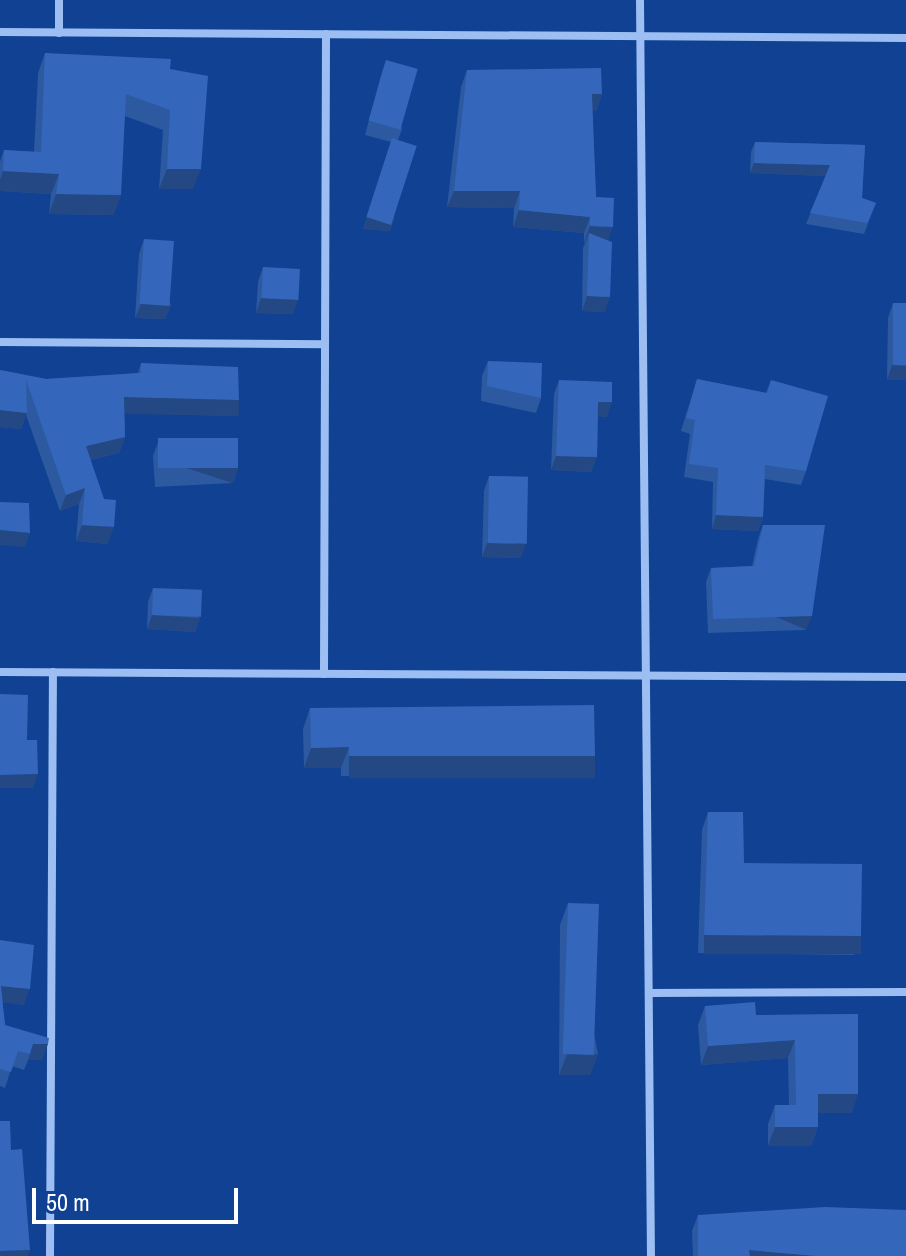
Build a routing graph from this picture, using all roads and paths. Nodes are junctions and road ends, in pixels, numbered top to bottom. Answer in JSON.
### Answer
{"nodes":[{"id":1,"x":59,"y":0,"type":"edge"},
{"id":2,"x":640,"y":0,"type":"edge"},
{"id":3,"x":0,"y":32,"type":"edge"},
{"id":4,"x":59,"y":33,"type":"junction"},
{"id":5,"x":326,"y":34,"type":"junction"},
{"id":6,"x":639,"y":36,"type":"junction"},
{"id":7,"x":906,"y":38,"type":"edge"},
{"id":8,"x":0,"y":342,"type":"edge"},
{"id":9,"x":325,"y":344,"type":"junction"},
{"id":10,"x":0,"y":672,"type":"edge"},
{"id":11,"x":53,"y":672,"type":"junction"},
{"id":12,"x":644,"y":673,"type":"junction"},
{"id":13,"x":324,"y":674,"type":"junction"},
{"id":14,"x":906,"y":677,"type":"edge"},
{"id":15,"x":906,"y":992,"type":"edge"},
{"id":16,"x":650,"y":993,"type":"junction"},
{"id":17,"x":50,"y":1256,"type":"edge"},
{"id":18,"x":651,"y":1256,"type":"edge"}],
"edges":[{"from":1,"to":4,"type":"street"},
{"from":2,"to":6,"type":"street"},
{"from":3,"to":4,"type":"street"},
{"from":4,"to":5,"type":"street"},
{"from":5,"to":6,"type":"street"},
{"from":5,"to":9,"type":"street"},
{"from":6,"to":7,"type":"street"},
{"from":6,"to":12,"type":"street"},
{"from":8,"to":9,"type":"street"},
{"from":9,"to":13,"type":"street"},
{"from":10,"to":11,"type":"street"},
{"from":11,"to":13,"type":"street"},
{"from":11,"to":17,"type":"street"},
{"from":12,"to":13,"type":"street"},
{"from":12,"to":14,"type":"street"},
{"from":12,"to":16,"type":"street"},
{"from":15,"to":16,"type":"street"},
{"from":16,"to":18,"type":"street"}]}
